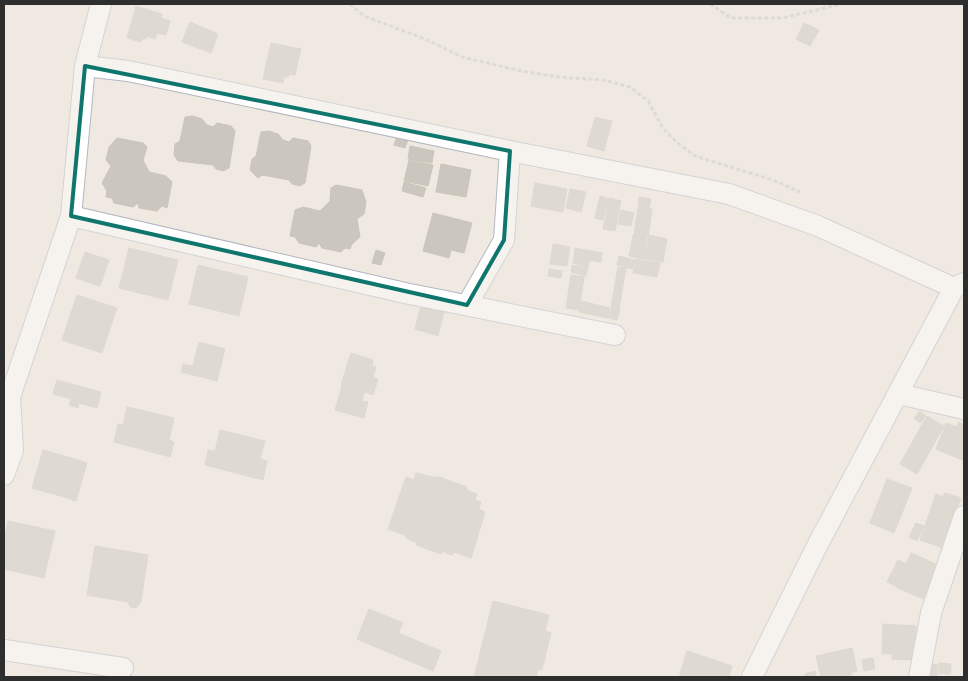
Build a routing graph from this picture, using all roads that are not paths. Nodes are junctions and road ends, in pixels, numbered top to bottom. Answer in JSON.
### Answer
{"nodes":[{"id":1,"x":101,"y":4,"type":"edge"},
{"id":2,"x":85,"y":66,"type":"junction"},
{"id":3,"x":510,"y":151,"type":"junction"},
{"id":4,"x":71,"y":216,"type":"junction"},
{"id":5,"x":959,"y":286,"type":"edge"},
{"id":6,"x":466,"y":305,"type":"junction"},
{"id":7,"x":615,"y":335,"type":"dead end"},
{"id":8,"x":899,"y":394,"type":"junction"},
{"id":9,"x":7,"y":397,"type":"edge"},
{"id":10,"x":964,"y":409,"type":"edge"},
{"id":11,"x":4,"y":475,"type":"edge"},
{"id":12,"x":964,"y":516,"type":"edge"},
{"id":13,"x":4,"y":650,"type":"edge"},
{"id":14,"x":123,"y":668,"type":"dead end"},
{"id":15,"x":752,"y":677,"type":"edge"},
{"id":16,"x":919,"y":677,"type":"edge"}],
"edges":[{"from":1,"to":2,"type":"street"},
{"from":2,"to":3,"type":"street"},
{"from":2,"to":4,"type":"street"},
{"from":3,"to":5,"type":"street"},
{"from":3,"to":6,"type":"street"},
{"from":4,"to":6,"type":"street"},
{"from":4,"to":9,"type":"street"},
{"from":5,"to":8,"type":"street"},
{"from":6,"to":7,"type":"street"},
{"from":8,"to":10,"type":"street"},
{"from":8,"to":15,"type":"street"},
{"from":9,"to":11,"type":"street"},
{"from":12,"to":16,"type":"street"},
{"from":13,"to":14,"type":"street"}]}
